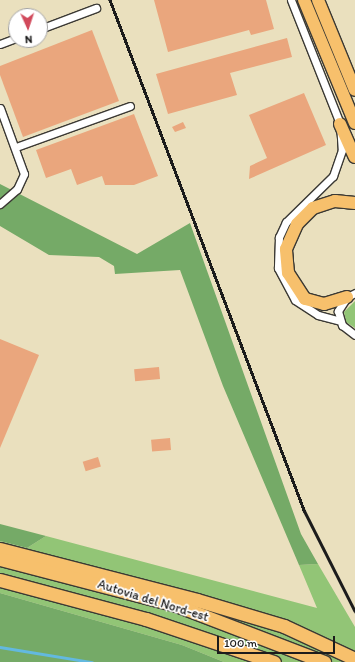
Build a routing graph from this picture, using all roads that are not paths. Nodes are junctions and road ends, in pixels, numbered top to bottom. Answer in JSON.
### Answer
{"nodes":[{"id":1,"x":291,"y":0,"type":"edge"},
{"id":2,"x":304,"y":0,"type":"edge"},
{"id":3,"x":318,"y":0,"type":"edge"},
{"id":4,"x":96,"y":8,"type":"dead end"},
{"id":5,"x":48,"y":26,"type":"edge"},
{"id":6,"x":341,"y":55,"type":"junction"},
{"id":7,"x":355,"y":70,"type":"edge"},
{"id":8,"x":355,"y":90,"type":"edge"},
{"id":9,"x":130,"y":106,"type":"dead end"},
{"id":10,"x":0,"y":108,"type":"edge"},
{"id":11,"x":355,"y":123,"type":"edge"},
{"id":12,"x":340,"y":124,"type":"junction"},
{"id":13,"x":16,"y":147,"type":"junction"},
{"id":14,"x":355,"y":157,"type":"edge"},
{"id":15,"x":355,"y":203,"type":"edge"},
{"id":16,"x":0,"y":204,"type":"edge"},
{"id":17,"x":351,"y":295,"type":"edge"},
{"id":18,"x":340,"y":321,"type":"junction"},
{"id":19,"x":355,"y":335,"type":"edge"},
{"id":20,"x":0,"y":549,"type":"edge"},
{"id":21,"x":0,"y":559,"type":"edge"},
{"id":22,"x":0,"y":580,"type":"edge"},
{"id":23,"x":197,"y":600,"type":"junction"},
{"id":24,"x":167,"y":625,"type":"junction"},
{"id":25,"x":355,"y":659,"type":"edge"},
{"id":26,"x":254,"y":662,"type":"edge"},
{"id":27,"x":274,"y":662,"type":"edge"},
{"id":28,"x":324,"y":662,"type":"edge"},
{"id":29,"x":350,"y":662,"type":"edge"}],
"edges":[{"from":1,"to":12,"type":"street"},
{"from":2,"to":11,"type":"highway"},
{"from":3,"to":6,"type":"highway"},
{"from":4,"to":5,"type":"street"},
{"from":6,"to":7,"type":"highway"},
{"from":6,"to":8,"type":"highway"},
{"from":9,"to":13,"type":"street"},
{"from":10,"to":13,"type":"street"},
{"from":12,"to":14,"type":"highway"},
{"from":12,"to":18,"type":"street"},
{"from":13,"to":16,"type":"street"},
{"from":15,"to":17,"type":"highway"},
{"from":17,"to":18,"type":"street"},
{"from":18,"to":19,"type":"street"},
{"from":20,"to":23,"type":"highway"},
{"from":21,"to":28,"type":"highway","name":"Autovia del Nord-est"},
{"from":22,"to":24,"type":"highway","name":"Autovia del Nord-est"},
{"from":23,"to":25,"type":"highway"},
{"from":23,"to":29,"type":"highway"},
{"from":24,"to":26,"type":"highway"},
{"from":24,"to":27,"type":"highway","name":"Autovia del Nord-est"}]}
